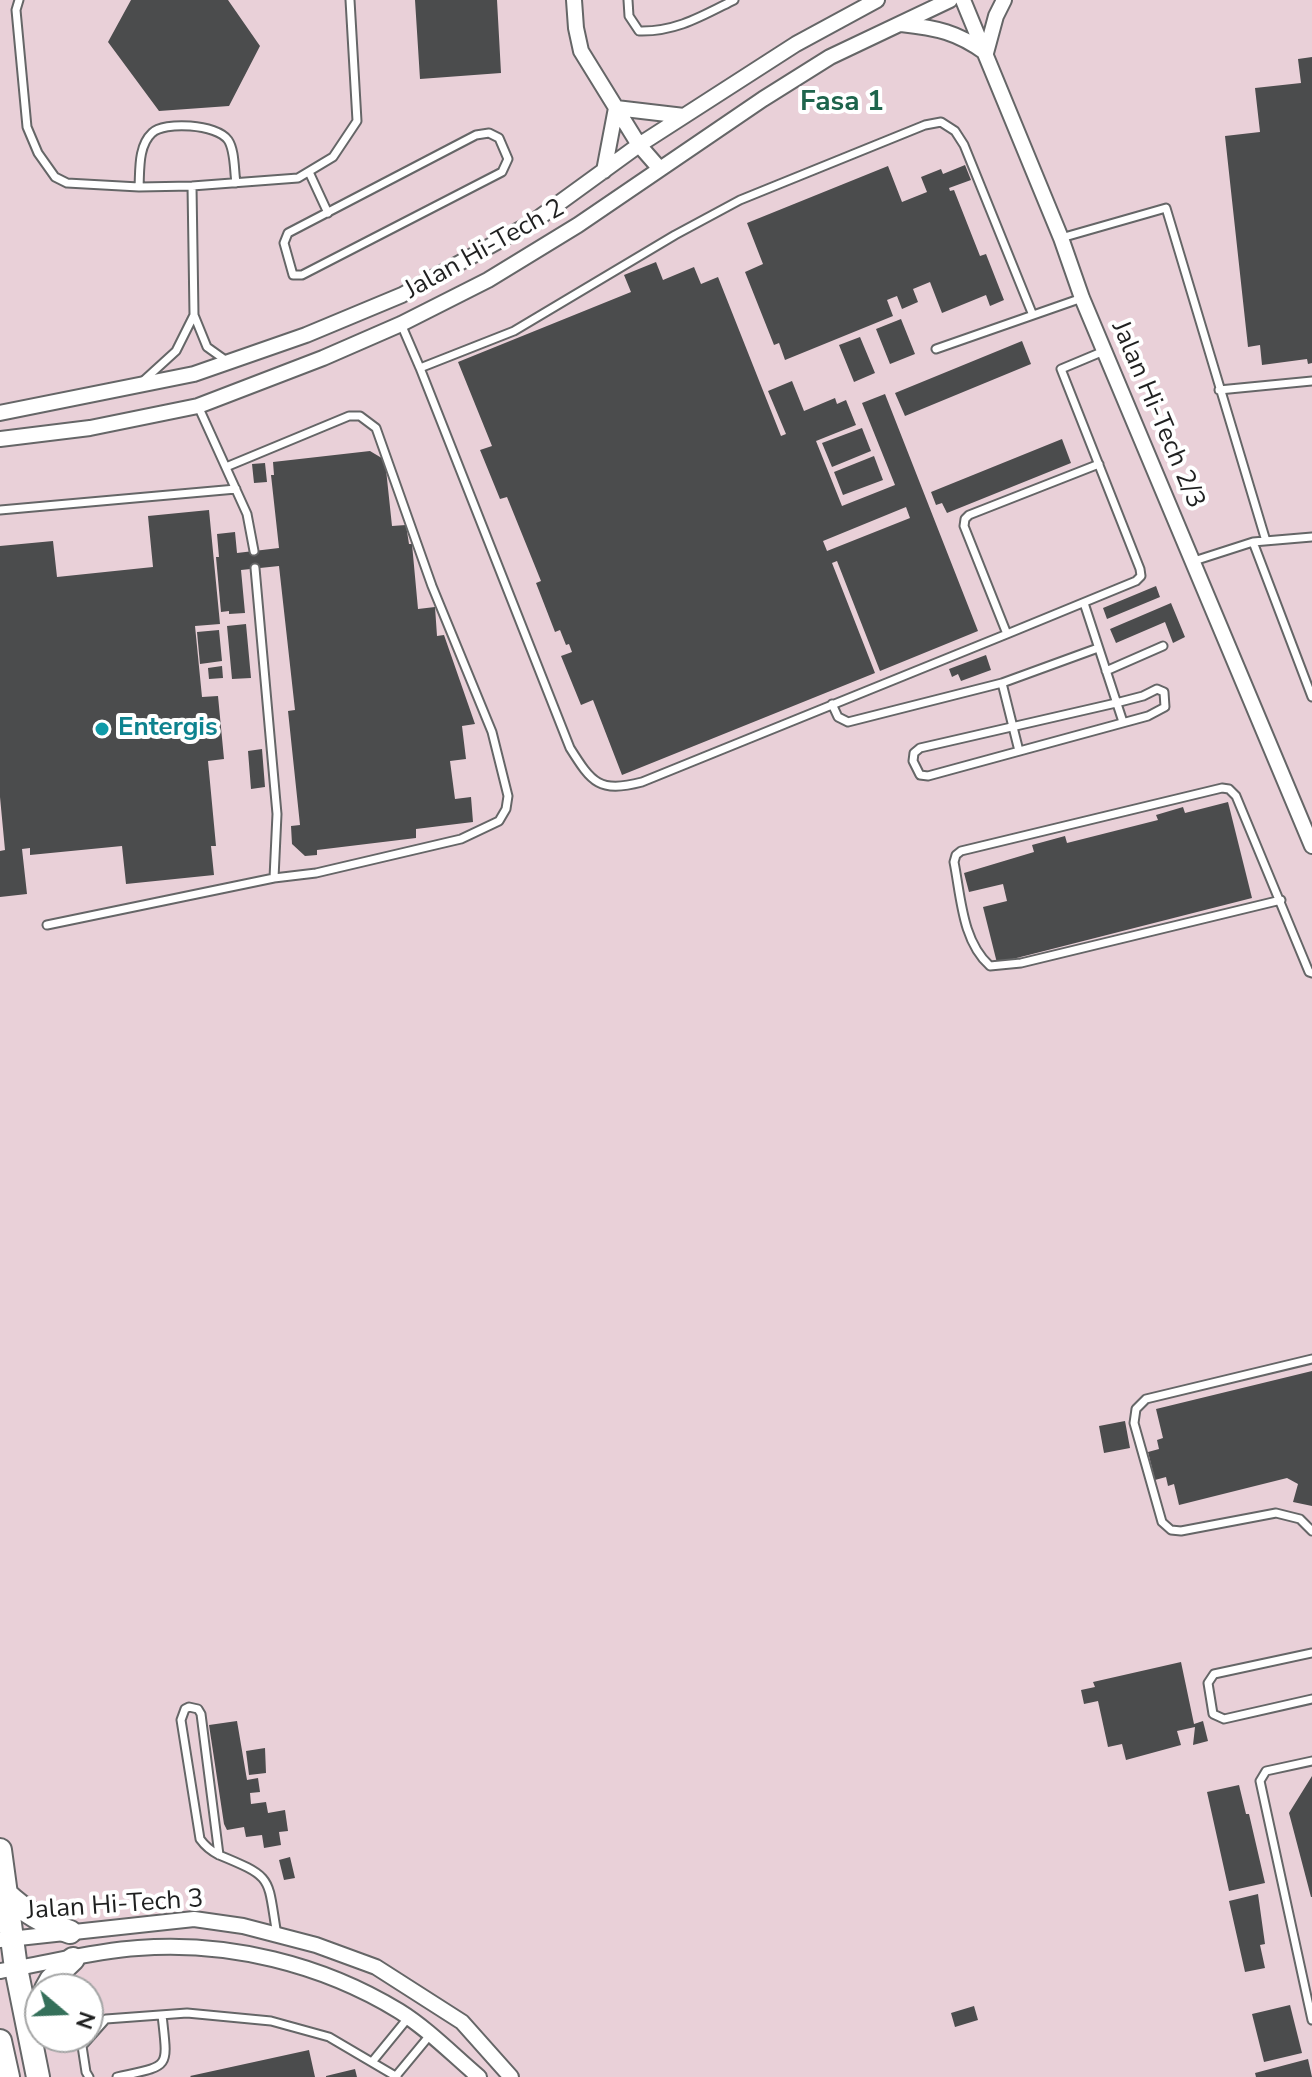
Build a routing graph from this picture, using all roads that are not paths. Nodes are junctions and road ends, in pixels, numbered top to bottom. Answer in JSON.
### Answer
{"nodes":[{"id":1,"x":19,"y":0,"type":"edge"},
{"id":2,"x":350,"y":0,"type":"edge"},
{"id":3,"x":574,"y":0,"type":"edge"},
{"id":4,"x":628,"y":0,"type":"edge"},
{"id":5,"x":734,"y":0,"type":"edge"},
{"id":6,"x":877,"y":0,"type":"edge"},
{"id":7,"x":950,"y":0,"type":"edge"},
{"id":8,"x":963,"y":0,"type":"edge"},
{"id":9,"x":1004,"y":0,"type":"edge"},
{"id":10,"x":901,"y":24,"type":"junction"},
{"id":11,"x":986,"y":53,"type":"junction"},
{"id":12,"x":616,"y":108,"type":"junction"},
{"id":13,"x":684,"y":116,"type":"junction"},
{"id":14,"x":639,"y":145,"type":"junction"},
{"id":15,"x":660,"y":169,"type":"junction"},
{"id":16,"x":604,"y":171,"type":"junction"},
{"id":17,"x":309,"y":172,"type":"junction"},
{"id":18,"x":236,"y":183,"type":"junction"},
{"id":19,"x":192,"y":186,"type":"junction"},
{"id":20,"x":139,"y":187,"type":"junction"},
{"id":21,"x":328,"y":213,"type":"junction"},
{"id":22,"x":1061,"y":238,"type":"junction"},
{"id":23,"x":1082,"y":298,"type":"junction"},
{"id":24,"x":1032,"y":313,"type":"junction"},
{"id":25,"x":194,"y":315,"type":"junction"},
{"id":26,"x":401,"y":324,"type":"junction"},
{"id":27,"x":936,"y":349,"type":"dead end"},
{"id":28,"x":1104,"y":351,"type":"junction"},
{"id":29,"x":228,"y":362,"type":"junction"},
{"id":30,"x":420,"y":368,"type":"junction"},
{"id":31,"x":1312,"y":381,"type":"edge"},
{"id":32,"x":136,"y":388,"type":"junction"},
{"id":33,"x":1219,"y":390,"type":"junction"},
{"id":34,"x":198,"y":406,"type":"junction"},
{"id":35,"x":0,"y":413,"type":"edge"},
{"id":36,"x":0,"y":439,"type":"edge"},
{"id":37,"x":1099,"y":464,"type":"junction"},
{"id":38,"x":226,"y":467,"type":"junction"},
{"id":39,"x":236,"y":489,"type":"junction"},
{"id":40,"x":0,"y":510,"type":"edge"},
{"id":41,"x":1312,"y":537,"type":"edge"},
{"id":42,"x":1266,"y":541,"type":"junction"},
{"id":43,"x":1253,"y":542,"type":"junction"},
{"id":44,"x":254,"y":551,"type":"dead end"},
{"id":45,"x":1193,"y":562,"type":"junction"},
{"id":46,"x":255,"y":568,"type":"dead end"},
{"id":47,"x":1084,"y":603,"type":"junction"},
{"id":48,"x":1007,"y":634,"type":"junction"},
{"id":49,"x":1163,"y":646,"type":"dead end"},
{"id":50,"x":1098,"y":648,"type":"junction"},
{"id":51,"x":1106,"y":671,"type":"junction"},
{"id":52,"x":1002,"y":683,"type":"junction"},
{"id":53,"x":1312,"y":697,"type":"edge"},
{"id":54,"x":1116,"y":703,"type":"junction"},
{"id":55,"x":832,"y":704,"type":"junction"},
{"id":56,"x":1123,"y":722,"type":"junction"},
{"id":57,"x":1013,"y":727,"type":"junction"},
{"id":58,"x":1019,"y":751,"type":"junction"},
{"id":59,"x":1312,"y":846,"type":"edge"},
{"id":60,"x":274,"y":878,"type":"junction"},
{"id":61,"x":1281,"y":900,"type":"junction"},
{"id":62,"x":47,"y":925,"type":"dead end"},
{"id":63,"x":1312,"y":973,"type":"edge"},
{"id":64,"x":1312,"y":1359,"type":"edge"},
{"id":65,"x":1312,"y":1531,"type":"edge"},
{"id":66,"x":1312,"y":1653,"type":"edge"},
{"id":67,"x":1312,"y":1699,"type":"edge"},
{"id":68,"x":1312,"y":1761,"type":"edge"},
{"id":69,"x":0,"y":1850,"type":"edge"},
{"id":70,"x":219,"y":1855,"type":"junction"},
{"id":71,"x":5,"y":1893,"type":"junction"},
{"id":72,"x":70,"y":1932,"type":"junction"},
{"id":73,"x":277,"y":1935,"type":"junction"},
{"id":74,"x":5,"y":1939,"type":"edge"},
{"id":75,"x":73,"y":1959,"type":"junction"},
{"id":76,"x":8,"y":1970,"type":"edge"},
{"id":77,"x":58,"y":1973,"type":"edge"},
{"id":78,"x":24,"y":2015,"type":"edge"},
{"id":79,"x":162,"y":2015,"type":"junction"},
{"id":80,"x":408,"y":2018,"type":"junction"},
{"id":81,"x":1312,"y":2020,"type":"edge"},
{"id":82,"x":430,"y":2035,"type":"junction"},
{"id":83,"x":0,"y":2041,"type":"edge"},
{"id":84,"x":33,"y":2053,"type":"edge"},
{"id":85,"x":372,"y":2062,"type":"junction"},
{"id":86,"x":397,"y":2076,"type":"edge"},
{"id":87,"x":8,"y":2077,"type":"edge"},
{"id":88,"x":38,"y":2077,"type":"edge"},
{"id":89,"x":89,"y":2077,"type":"edge"},
{"id":90,"x":117,"y":2077,"type":"edge"},
{"id":91,"x":479,"y":2077,"type":"edge"},
{"id":92,"x":511,"y":2077,"type":"edge"}],
"edges":[{"from":1,"to":20,"type":"lane"},
{"from":2,"to":17,"type":"lane"},
{"from":3,"to":12,"type":"street"},
{"from":4,"to":5,"type":"lane"},
{"from":6,"to":13,"type":"street","name":"Jalan Hi-Tech 2"},
{"from":7,"to":10,"type":"street","name":"Jalan Hi-Tech 2"},
{"from":8,"to":11,"type":"street","name":"Jalan Hi-Tech 2/3"},
{"from":9,"to":11,"type":"street"},
{"from":10,"to":11,"type":"street"},
{"from":10,"to":15,"type":"street","name":"Jalan Hi-Tech 2"},
{"from":11,"to":22,"type":"street","name":"Jalan Hi-Tech 2/3"},
{"from":12,"to":13,"type":"street"},
{"from":12,"to":14,"type":"street"},
{"from":12,"to":16,"type":"street"},
{"from":13,"to":14,"type":"street","name":"Jalan Hi-Tech 2"},
{"from":14,"to":15,"type":"street"},
{"from":14,"to":16,"type":"street","name":"Jalan Hi-Tech 2"},
{"from":15,"to":26,"type":"street","name":"Jalan Hi-Tech 2"},
{"from":16,"to":29,"type":"street","name":"Jalan Hi-Tech 2"},
{"from":17,"to":18,"type":"lane"},
{"from":17,"to":21,"type":"lane"},
{"from":18,"to":19,"type":"lane"},
{"from":18,"to":20,"type":"lane"},
{"from":19,"to":20,"type":"lane"},
{"from":19,"to":25,"type":"lane"},
{"from":21,"to":21,"type":"lane"},
{"from":22,"to":23,"type":"street","name":"Jalan Hi-Tech 2/3"},
{"from":22,"to":33,"type":"lane"},
{"from":23,"to":24,"type":"lane"},
{"from":23,"to":28,"type":"street","name":"Jalan Hi-Tech 2/3"},
{"from":24,"to":27,"type":"lane"},
{"from":24,"to":30,"type":"lane"},
{"from":25,"to":29,"type":"lane"},
{"from":25,"to":32,"type":"lane"},
{"from":26,"to":30,"type":"lane"},
{"from":26,"to":34,"type":"street","name":"Jalan Hi-Tech 2"},
{"from":28,"to":37,"type":"lane"},
{"from":28,"to":45,"type":"street","name":"Jalan Hi-Tech 2/3"},
{"from":29,"to":32,"type":"street","name":"Jalan Hi-Tech 2"},
{"from":30,"to":55,"type":"lane"},
{"from":31,"to":33,"type":"lane"},
{"from":32,"to":35,"type":"street","name":"Jalan Hi-Tech 2"},
{"from":33,"to":42,"type":"lane"},
{"from":34,"to":36,"type":"street","name":"Jalan Hi-Tech 2"},
{"from":34,"to":38,"type":"lane"},
{"from":37,"to":47,"type":"lane"},
{"from":37,"to":48,"type":"lane"},
{"from":38,"to":39,"type":"lane"},
{"from":38,"to":60,"type":"lane"},
{"from":39,"to":40,"type":"lane"},
{"from":39,"to":44,"type":"lane"},
{"from":41,"to":42,"type":"lane"},
{"from":42,"to":43,"type":"lane"},
{"from":43,"to":45,"type":"lane"},
{"from":43,"to":53,"type":"lane"},
{"from":45,"to":59,"type":"street","name":"Jalan Hi-Tech 2/3"},
{"from":46,"to":60,"type":"lane"},
{"from":47,"to":48,"type":"lane"},
{"from":47,"to":50,"type":"lane"},
{"from":48,"to":55,"type":"lane"},
{"from":49,"to":51,"type":"lane"},
{"from":50,"to":51,"type":"lane"},
{"from":50,"to":52,"type":"lane"},
{"from":51,"to":54,"type":"lane"},
{"from":52,"to":55,"type":"lane"},
{"from":52,"to":57,"type":"lane"},
{"from":54,"to":56,"type":"lane"},
{"from":54,"to":56,"type":"lane"},
{"from":54,"to":57,"type":"lane"},
{"from":56,"to":58,"type":"lane"},
{"from":57,"to":58,"type":"lane"},
{"from":57,"to":58,"type":"lane"},
{"from":60,"to":62,"type":"lane"},
{"from":61,"to":61,"type":"lane"},
{"from":61,"to":63,"type":"lane"},
{"from":64,"to":65,"type":"lane"},
{"from":66,"to":67,"type":"lane"},
{"from":68,"to":81,"type":"lane"},
{"from":69,"to":71,"type":"main road"},
{"from":70,"to":70,"type":"lane"},
{"from":70,"to":73,"type":"lane"},
{"from":71,"to":72,"type":"main road"},
{"from":71,"to":74,"type":"main road"},
{"from":72,"to":73,"type":"street","name":"Jalan Hi-Tech 3"},
{"from":72,"to":74,"type":"street","name":"Jalan Hi-Tech 3"},
{"from":73,"to":92,"type":"street","name":"Jalan Hi-Tech 3"},
{"from":74,"to":76,"type":"main road"},
{"from":75,"to":76,"type":"street","name":"Jalan Hi-Tech 3"},
{"from":75,"to":77,"type":"main road"},
{"from":75,"to":80,"type":"street","name":"Jalan Hi-Tech 3"},
{"from":76,"to":78,"type":"main road"},
{"from":79,"to":85,"type":"lane"},
{"from":79,"to":89,"type":"lane"},
{"from":79,"to":90,"type":"lane"},
{"from":80,"to":82,"type":"street","name":"Jalan Hi-Tech 3"},
{"from":80,"to":85,"type":"lane"},
{"from":82,"to":86,"type":"lane"},
{"from":82,"to":91,"type":"street","name":"Jalan Hi-Tech 3"},
{"from":83,"to":87,"type":"main road"},
{"from":84,"to":88,"type":"main road"},
{"from":85,"to":86,"type":"lane"}]}
